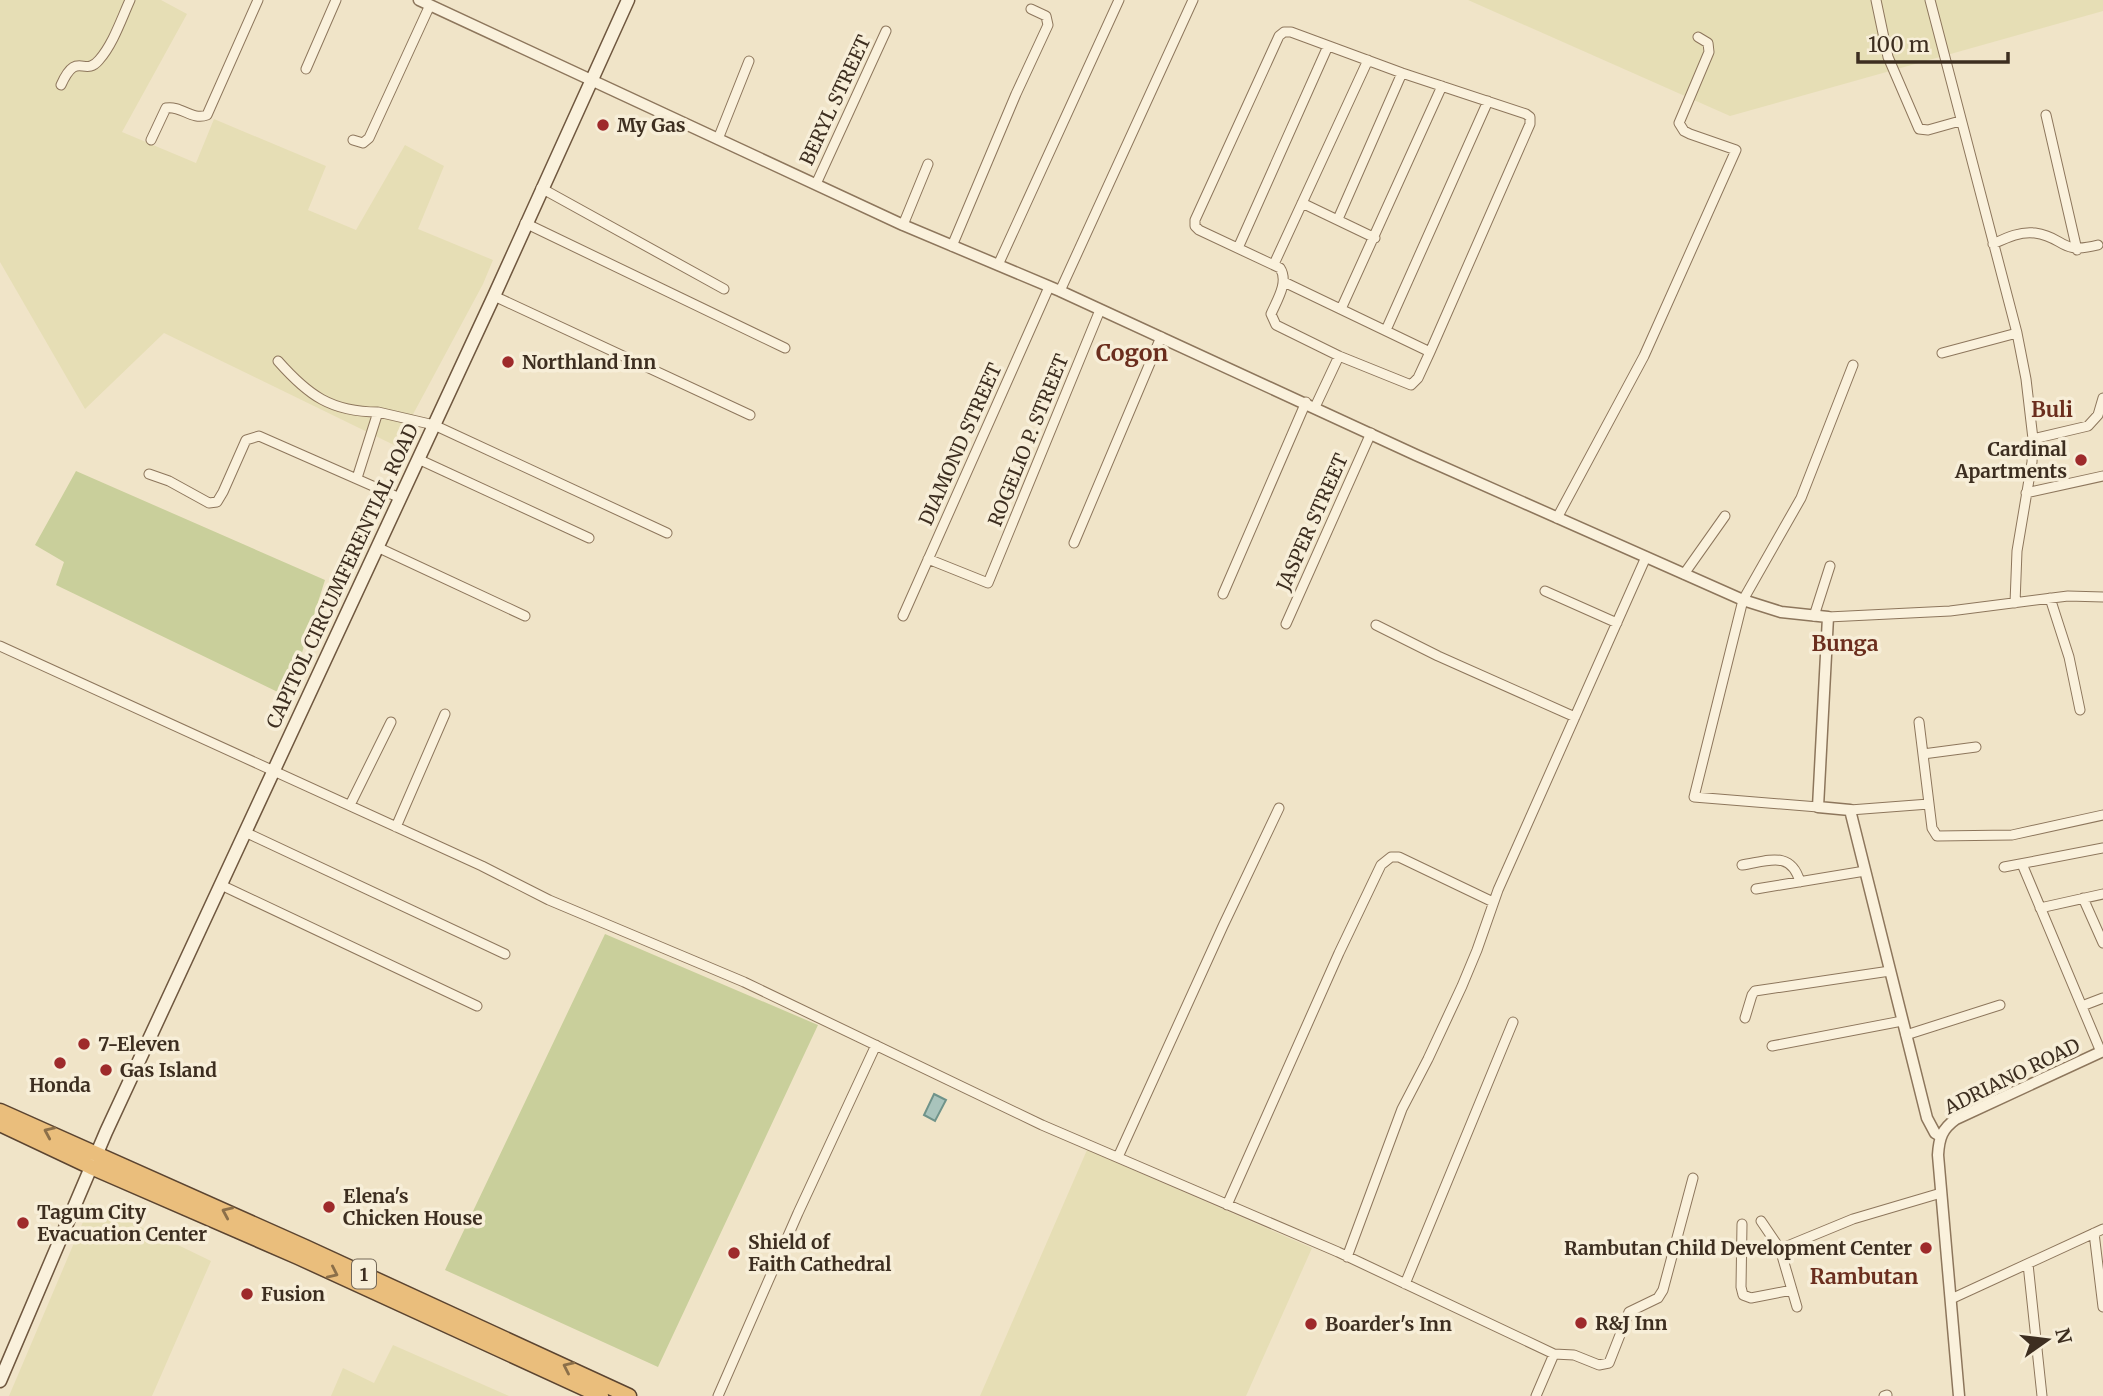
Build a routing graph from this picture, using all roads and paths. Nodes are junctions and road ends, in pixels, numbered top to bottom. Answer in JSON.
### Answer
{"nodes":[{"id":1,"x":130,"y":0,"type":"edge"},
{"id":2,"x":258,"y":0,"type":"edge"},
{"id":3,"x":336,"y":0,"type":"edge"},
{"id":4,"x":419,"y":0,"type":"edge"},
{"id":5,"x":628,"y":0,"type":"edge"},
{"id":6,"x":1119,"y":0,"type":"edge"},
{"id":7,"x":1193,"y":0,"type":"edge"},
{"id":8,"x":1876,"y":0,"type":"edge"},
{"id":9,"x":1930,"y":0,"type":"edge"},
{"id":10,"x":430,"y":5,"type":"junction"},
{"id":11,"x":1031,"y":9,"type":"dead end"},
{"id":12,"x":886,"y":31,"type":"dead end"},
{"id":13,"x":1698,"y":37,"type":"dead end"},
{"id":14,"x":1328,"y":47,"type":"junction"},
{"id":15,"x":1368,"y":60,"type":"junction"},
{"id":16,"x":749,"y":61,"type":"dead end"},
{"id":17,"x":306,"y":69,"type":"dead end"},
{"id":18,"x":1402,"y":73,"type":"junction"},
{"id":19,"x":591,"y":78,"type":"junction"},
{"id":20,"x":61,"y":85,"type":"dead end"},
{"id":21,"x":1442,"y":86,"type":"junction"},
{"id":22,"x":1488,"y":101,"type":"junction"},
{"id":23,"x":2046,"y":115,"type":"dead end"},
{"id":24,"x":1960,"y":121,"type":"junction"},
{"id":25,"x":718,"y":139,"type":"junction"},
{"id":26,"x":151,"y":140,"type":"dead end"},
{"id":27,"x":353,"y":140,"type":"dead end"},
{"id":28,"x":928,"y":164,"type":"dead end"},
{"id":29,"x":816,"y":184,"type":"junction"},
{"id":30,"x":541,"y":188,"type":"junction"},
{"id":31,"x":1302,"y":203,"type":"junction"},
{"id":32,"x":1338,"y":219,"type":"junction"},
{"id":33,"x":525,"y":223,"type":"junction"},
{"id":34,"x":903,"y":225,"type":"junction"},
{"id":35,"x":1375,"y":238,"type":"junction"},
{"id":36,"x":1993,"y":244,"type":"junction"},
{"id":37,"x":2098,"y":245,"type":"dead end"},
{"id":38,"x":952,"y":246,"type":"junction"},
{"id":39,"x":1238,"y":248,"type":"junction"},
{"id":40,"x":2077,"y":250,"type":"junction"},
{"id":41,"x":1274,"y":264,"type":"junction"},
{"id":42,"x":998,"y":265,"type":"junction"},
{"id":43,"x":1284,"y":282,"type":"junction"},
{"id":44,"x":724,"y":289,"type":"dead end"},
{"id":45,"x":1054,"y":289,"type":"junction"},
{"id":46,"x":494,"y":296,"type":"junction"},
{"id":47,"x":1342,"y":309,"type":"junction"},
{"id":48,"x":1100,"y":310,"type":"junction"},
{"id":49,"x":1386,"y":331,"type":"junction"},
{"id":50,"x":2017,"y":333,"type":"junction"},
{"id":51,"x":1161,"y":337,"type":"junction"},
{"id":52,"x":785,"y":348,"type":"dead end"},
{"id":53,"x":1430,"y":352,"type":"junction"},
{"id":54,"x":1942,"y":353,"type":"dead end"},
{"id":55,"x":1339,"y":356,"type":"junction"},
{"id":56,"x":278,"y":360,"type":"dead end"},
{"id":57,"x":1853,"y":365,"type":"dead end"},
{"id":58,"x":2103,"y":398,"type":"edge"},
{"id":59,"x":1311,"y":405,"type":"junction"},
{"id":60,"x":377,"y":412,"type":"junction"},
{"id":61,"x":750,"y":415,"type":"dead end"},
{"id":62,"x":434,"y":425,"type":"junction"},
{"id":63,"x":1371,"y":433,"type":"junction"},
{"id":64,"x":2033,"y":439,"type":"junction"},
{"id":65,"x":418,"y":459,"type":"junction"},
{"id":66,"x":149,"y":474,"type":"dead end"},
{"id":67,"x":2103,"y":476,"type":"edge"},
{"id":68,"x":356,"y":478,"type":"junction"},
{"id":69,"x":2026,"y":493,"type":"junction"},
{"id":70,"x":400,"y":498,"type":"junction"},
{"id":71,"x":1725,"y":516,"type":"dead end"},
{"id":72,"x":1557,"y":518,"type":"junction"},
{"id":73,"x":667,"y":533,"type":"dead end"},
{"id":74,"x":589,"y":538,"type":"dead end"},
{"id":75,"x":1074,"y":543,"type":"dead end"},
{"id":76,"x":377,"y":547,"type":"junction"},
{"id":77,"x":1646,"y":557,"type":"junction"},
{"id":78,"x":928,"y":559,"type":"junction"},
{"id":79,"x":1830,"y":566,"type":"dead end"},
{"id":80,"x":1684,"y":574,"type":"junction"},
{"id":81,"x":1545,"y":591,"type":"dead end"},
{"id":82,"x":1223,"y":594,"type":"dead end"},
{"id":83,"x":2103,"y":597,"type":"edge"},
{"id":84,"x":2050,"y":598,"type":"junction"},
{"id":85,"x":1743,"y":600,"type":"junction"},
{"id":86,"x":2015,"y":603,"type":"junction"},
{"id":87,"x":525,"y":616,"type":"dead end"},
{"id":88,"x":903,"y":616,"type":"dead end"},
{"id":89,"x":1814,"y":616,"type":"junction"},
{"id":90,"x":1828,"y":617,"type":"junction"},
{"id":91,"x":1617,"y":623,"type":"junction"},
{"id":92,"x":1286,"y":624,"type":"dead end"},
{"id":93,"x":1376,"y":625,"type":"dead end"},
{"id":94,"x":0,"y":646,"type":"edge"},
{"id":95,"x":2080,"y":710,"type":"dead end"},
{"id":96,"x":445,"y":713,"type":"dead end"},
{"id":97,"x":1575,"y":718,"type":"junction"},
{"id":98,"x":391,"y":722,"type":"dead end"},
{"id":99,"x":1919,"y":722,"type":"dead end"},
{"id":100,"x":1976,"y":747,"type":"dead end"},
{"id":101,"x":1923,"y":754,"type":"junction"},
{"id":102,"x":272,"y":772,"type":"junction"},
{"id":103,"x":1929,"y":804,"type":"junction"},
{"id":104,"x":350,"y":805,"type":"junction"},
{"id":105,"x":1818,"y":807,"type":"junction"},
{"id":106,"x":1279,"y":808,"type":"dead end"},
{"id":107,"x":1850,"y":810,"type":"junction"},
{"id":108,"x":2103,"y":815,"type":"edge"},
{"id":109,"x":396,"y":827,"type":"junction"},
{"id":110,"x":245,"y":832,"type":"junction"},
{"id":111,"x":2103,"y":848,"type":"edge"},
{"id":112,"x":2022,"y":864,"type":"junction"},
{"id":113,"x":1742,"y":865,"type":"dead end"},
{"id":114,"x":2004,"y":867,"type":"dead end"},
{"id":115,"x":1865,"y":871,"type":"junction"},
{"id":116,"x":1800,"y":882,"type":"junction"},
{"id":117,"x":221,"y":885,"type":"junction"},
{"id":118,"x":1756,"y":889,"type":"dead end"},
{"id":119,"x":2103,"y":894,"type":"edge"},
{"id":120,"x":2083,"y":898,"type":"junction"},
{"id":121,"x":1493,"y":902,"type":"junction"},
{"id":122,"x":2040,"y":908,"type":"junction"},
{"id":123,"x":2103,"y":943,"type":"edge"},
{"id":124,"x":505,"y":954,"type":"dead end"},
{"id":125,"x":1890,"y":971,"type":"junction"},
{"id":126,"x":2103,"y":998,"type":"edge"},
{"id":127,"x":2000,"y":1005,"type":"dead end"},
{"id":128,"x":477,"y":1006,"type":"dead end"},
{"id":129,"x":2082,"y":1006,"type":"junction"},
{"id":130,"x":1745,"y":1018,"type":"dead end"},
{"id":131,"x":1902,"y":1021,"type":"junction"},
{"id":132,"x":1513,"y":1022,"type":"dead end"},
{"id":133,"x":1906,"y":1035,"type":"junction"},
{"id":134,"x":876,"y":1045,"type":"junction"},
{"id":135,"x":1772,"y":1046,"type":"dead end"},
{"id":136,"x":2102,"y":1052,"type":"edge"},
{"id":137,"x":0,"y":1111,"type":"edge"},
{"id":138,"x":0,"y":1124,"type":"edge"},
{"id":139,"x":1940,"y":1136,"type":"junction"},
{"id":140,"x":1118,"y":1157,"type":"junction"},
{"id":141,"x":94,"y":1161,"type":"junction"},
{"id":142,"x":1693,"y":1178,"type":"dead end"},
{"id":143,"x":1941,"y":1193,"type":"junction"},
{"id":144,"x":1227,"y":1205,"type":"junction"},
{"id":145,"x":1760,"y":1221,"type":"dead end"},
{"id":146,"x":1742,"y":1224,"type":"dead end"},
{"id":147,"x":2098,"y":1231,"type":"edge"},
{"id":148,"x":264,"y":1236,"type":"junction"},
{"id":149,"x":1780,"y":1249,"type":"junction"},
{"id":150,"x":1347,"y":1257,"type":"junction"},
{"id":151,"x":2028,"y":1264,"type":"junction"},
{"id":152,"x":1405,"y":1284,"type":"junction"},
{"id":153,"x":1792,"y":1290,"type":"junction"},
{"id":154,"x":1951,"y":1299,"type":"junction"},
{"id":155,"x":1797,"y":1307,"type":"dead end"},
{"id":156,"x":2103,"y":1307,"type":"edge"},
{"id":157,"x":1554,"y":1353,"type":"junction"},
{"id":158,"x":0,"y":1381,"type":"edge"},
{"id":159,"x":601,"y":1396,"type":"edge"},
{"id":160,"x":629,"y":1396,"type":"edge"},
{"id":161,"x":718,"y":1396,"type":"edge"},
{"id":162,"x":1536,"y":1396,"type":"edge"},
{"id":163,"x":1959,"y":1396,"type":"edge"},
{"id":164,"x":2042,"y":1396,"type":"edge"}],
"edges":[{"from":1,"to":20,"type":"street"},
{"from":2,"to":26,"type":"street"},
{"from":3,"to":17,"type":"street"},
{"from":4,"to":10,"type":"street"},
{"from":5,"to":19,"type":"main road","name":"CAPITOL CIRCUMFERENTIAL ROAD"},
{"from":6,"to":42,"type":"street"},
{"from":7,"to":45,"type":"street","name":"DIAMOND STREET"},
{"from":8,"to":24,"type":"street"},
{"from":9,"to":24,"type":"street"},
{"from":10,"to":19,"type":"street"},
{"from":10,"to":27,"type":"street"},
{"from":11,"to":38,"type":"street"},
{"from":12,"to":29,"type":"street","name":"BERYL STREET"},
{"from":13,"to":72,"type":"street"},
{"from":14,"to":15,"type":"street"},
{"from":14,"to":39,"type":"street"},
{"from":14,"to":39,"type":"street"},
{"from":15,"to":18,"type":"street"},
{"from":15,"to":31,"type":"street"},
{"from":16,"to":25,"type":"street"},
{"from":18,"to":21,"type":"street"},
{"from":18,"to":32,"type":"street"},
{"from":19,"to":25,"type":"street"},
{"from":19,"to":30,"type":"main road","name":"CAPITOL CIRCUMFERENTIAL ROAD"},
{"from":21,"to":22,"type":"street"},
{"from":21,"to":35,"type":"street"},
{"from":22,"to":49,"type":"street"},
{"from":22,"to":53,"type":"street"},
{"from":23,"to":40,"type":"street"},
{"from":24,"to":36,"type":"street"},
{"from":25,"to":29,"type":"street"},
{"from":28,"to":34,"type":"street"},
{"from":29,"to":34,"type":"street"},
{"from":30,"to":33,"type":"main road","name":"CAPITOL CIRCUMFERENTIAL ROAD"},
{"from":30,"to":44,"type":"street"},
{"from":31,"to":32,"type":"street"},
{"from":31,"to":41,"type":"street"},
{"from":32,"to":35,"type":"street"},
{"from":33,"to":46,"type":"main road","name":"CAPITOL CIRCUMFERENTIAL ROAD"},
{"from":33,"to":52,"type":"street"},
{"from":34,"to":38,"type":"street"},
{"from":35,"to":47,"type":"street"},
{"from":36,"to":40,"type":"street"},
{"from":36,"to":50,"type":"street"},
{"from":37,"to":40,"type":"street"},
{"from":38,"to":42,"type":"street"},
{"from":39,"to":41,"type":"street"},
{"from":41,"to":43,"type":"street"},
{"from":42,"to":45,"type":"street"},
{"from":43,"to":47,"type":"street"},
{"from":43,"to":55,"type":"street"},
{"from":45,"to":48,"type":"street"},
{"from":45,"to":78,"type":"street","name":"DIAMOND STREET"},
{"from":46,"to":61,"type":"street"},
{"from":46,"to":62,"type":"main road","name":"CAPITOL CIRCUMFERENTIAL ROAD"},
{"from":47,"to":49,"type":"street"},
{"from":48,"to":51,"type":"street"},
{"from":48,"to":78,"type":"street","name":"ROGELIO P. STREET"},
{"from":49,"to":53,"type":"street"},
{"from":50,"to":54,"type":"street"},
{"from":50,"to":64,"type":"street"},
{"from":51,"to":59,"type":"street"},
{"from":51,"to":75,"type":"street"},
{"from":53,"to":55,"type":"street"},
{"from":55,"to":59,"type":"street"},
{"from":56,"to":60,"type":"street"},
{"from":57,"to":85,"type":"street"},
{"from":58,"to":64,"type":"street"},
{"from":59,"to":63,"type":"street"},
{"from":59,"to":82,"type":"street"},
{"from":60,"to":62,"type":"street"},
{"from":60,"to":68,"type":"street"},
{"from":62,"to":65,"type":"main road","name":"CAPITOL CIRCUMFERENTIAL ROAD"},
{"from":62,"to":73,"type":"street"},
{"from":63,"to":72,"type":"street"},
{"from":63,"to":92,"type":"street","name":"JASPER STREET"},
{"from":64,"to":69,"type":"street"},
{"from":65,"to":70,"type":"main road","name":"CAPITOL CIRCUMFERENTIAL ROAD"},
{"from":65,"to":74,"type":"street"},
{"from":66,"to":68,"type":"street"},
{"from":67,"to":69,"type":"street"},
{"from":68,"to":70,"type":"street"},
{"from":69,"to":86,"type":"street"},
{"from":70,"to":76,"type":"main road","name":"CAPITOL CIRCUMFERENTIAL ROAD"},
{"from":71,"to":80,"type":"street"},
{"from":72,"to":77,"type":"street"},
{"from":76,"to":87,"type":"street"},
{"from":76,"to":102,"type":"main road","name":"CAPITOL CIRCUMFERENTIAL ROAD"},
{"from":77,"to":80,"type":"street"},
{"from":77,"to":91,"type":"street"},
{"from":78,"to":88,"type":"street","name":"DIAMOND STREET"},
{"from":79,"to":89,"type":"street"},
{"from":80,"to":85,"type":"street"},
{"from":81,"to":91,"type":"street"},
{"from":83,"to":84,"type":"street"},
{"from":84,"to":86,"type":"street"},
{"from":84,"to":95,"type":"street"},
{"from":85,"to":89,"type":"street"},
{"from":85,"to":105,"type":"street"},
{"from":86,"to":90,"type":"street"},
{"from":89,"to":90,"type":"street"},
{"from":90,"to":105,"type":"street"},
{"from":91,"to":97,"type":"street"},
{"from":93,"to":97,"type":"street"},
{"from":94,"to":102,"type":"street"},
{"from":96,"to":109,"type":"street"},
{"from":97,"to":121,"type":"street"},
{"from":98,"to":104,"type":"street"},
{"from":99,"to":101,"type":"street"},
{"from":100,"to":101,"type":"street"},
{"from":101,"to":103,"type":"street"},
{"from":102,"to":104,"type":"street"},
{"from":102,"to":110,"type":"main road","name":"CAPITOL CIRCUMFERENTIAL ROAD"},
{"from":103,"to":107,"type":"street"},
{"from":103,"to":108,"type":"street"},
{"from":104,"to":109,"type":"street"},
{"from":105,"to":107,"type":"street"},
{"from":106,"to":140,"type":"street"},
{"from":107,"to":115,"type":"street"},
{"from":109,"to":134,"type":"street"},
{"from":110,"to":117,"type":"main road","name":"CAPITOL CIRCUMFERENTIAL ROAD"},
{"from":110,"to":124,"type":"street"},
{"from":111,"to":112,"type":"street"},
{"from":112,"to":114,"type":"street"},
{"from":112,"to":122,"type":"street"},
{"from":113,"to":116,"type":"street"},
{"from":115,"to":116,"type":"street"},
{"from":115,"to":125,"type":"street"},
{"from":116,"to":118,"type":"street"},
{"from":117,"to":128,"type":"street"},
{"from":117,"to":141,"type":"main road","name":"CAPITOL CIRCUMFERENTIAL ROAD"},
{"from":119,"to":120,"type":"street"},
{"from":120,"to":122,"type":"street"},
{"from":120,"to":123,"type":"street"},
{"from":121,"to":144,"type":"street"},
{"from":121,"to":150,"type":"street"},
{"from":122,"to":129,"type":"street"},
{"from":125,"to":130,"type":"street"},
{"from":125,"to":131,"type":"street"},
{"from":126,"to":129,"type":"street"},
{"from":127,"to":133,"type":"street"},
{"from":129,"to":136,"type":"street"},
{"from":131,"to":133,"type":"street"},
{"from":131,"to":135,"type":"street"},
{"from":132,"to":152,"type":"street"},
{"from":133,"to":139,"type":"street"},
{"from":134,"to":140,"type":"street"},
{"from":134,"to":161,"type":"street"},
{"from":136,"to":139,"type":"street","name":"ADRIANO ROAD"},
{"from":141,"to":137,"type":"highway","number":"1","one_way":true},
{"from":138,"to":141,"type":"highway","number":"1"},
{"from":139,"to":143,"type":"street"},
{"from":140,"to":144,"type":"street"},
{"from":141,"to":148,"type":"highway","number":"1"},
{"from":141,"to":158,"type":"main road","name":"CAPITOL CIRCUMFERENTIAL ROAD"},
{"from":142,"to":157,"type":"street"},
{"from":143,"to":149,"type":"street"},
{"from":143,"to":154,"type":"street"},
{"from":144,"to":150,"type":"street"},
{"from":145,"to":149,"type":"street"},
{"from":146,"to":153,"type":"street"},
{"from":147,"to":151,"type":"street"},
{"from":147,"to":156,"type":"street"},
{"from":148,"to":159,"type":"highway","number":"1","one_way":true},
{"from":160,"to":148,"type":"highway","number":"1","one_way":true},
{"from":149,"to":153,"type":"street"},
{"from":150,"to":152,"type":"street"},
{"from":151,"to":154,"type":"street"},
{"from":151,"to":164,"type":"street"},
{"from":152,"to":157,"type":"street"},
{"from":153,"to":155,"type":"street"},
{"from":154,"to":163,"type":"street"},
{"from":157,"to":162,"type":"street"}]}
